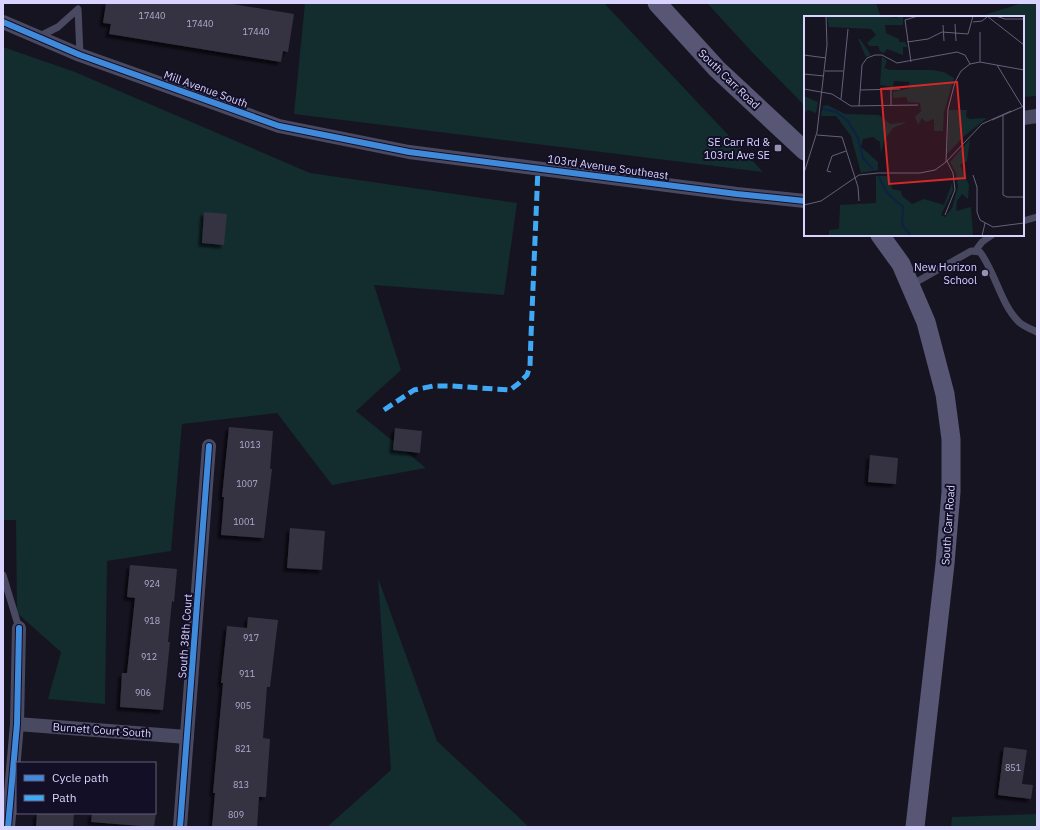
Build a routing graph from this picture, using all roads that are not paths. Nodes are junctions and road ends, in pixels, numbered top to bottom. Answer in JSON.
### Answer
{"nodes":[{"id":1,"x":656,"y":3,"type":"edge"},
{"id":2,"x":78,"y":6,"type":"edge"},
{"id":3,"x":3,"y":22,"type":"edge"},
{"id":4,"x":38,"y":37,"type":"junction"},
{"id":5,"x":80,"y":55,"type":"junction"},
{"id":6,"x":1037,"y":116,"type":"edge"},
{"id":7,"x":1024,"y":118,"type":"edge"},
{"id":8,"x":804,"y":150,"type":"edge"},
{"id":9,"x":409,"y":152,"type":"joint"},
{"id":10,"x":804,"y":201,"type":"edge"},
{"id":11,"x":1037,"y":217,"type":"edge"},
{"id":12,"x":1024,"y":221,"type":"edge"},
{"id":13,"x":881,"y":236,"type":"edge"},
{"id":14,"x":991,"y":236,"type":"edge"},
{"id":15,"x":976,"y":250,"type":"junction"},
{"id":16,"x":910,"y":285,"type":"junction"},
{"id":17,"x":1037,"y":332,"type":"edge"},
{"id":18,"x":209,"y":446,"type":"dead end"},
{"id":19,"x":3,"y":575,"type":"edge"},
{"id":20,"x":19,"y":628,"type":"joint"},
{"id":21,"x":17,"y":724,"type":"junction"},
{"id":22,"x":187,"y":737,"type":"junction"},
{"id":23,"x":8,"y":827,"type":"edge"},
{"id":24,"x":180,"y":827,"type":"edge"},
{"id":25,"x":915,"y":827,"type":"edge"}],
"edges":[{"from":1,"to":8,"type":"main road","name":"South Carr Road"},
{"from":2,"to":4,"type":"lane"},
{"from":2,"to":5,"type":"lane"},
{"from":3,"to":4,"type":"street","name":"Mill Avenue South"},
{"from":4,"to":5,"type":"street","name":"Mill Avenue South"},
{"from":5,"to":9,"type":"street","name":"Mill Avenue South"},
{"from":6,"to":7,"type":"street"},
{"from":9,"to":10,"type":"street","name":"103rd Avenue Southeast"},
{"from":11,"to":12,"type":"lane"},
{"from":13,"to":16,"type":"main road","name":"South Carr Road"},
{"from":14,"to":15,"type":"lane"},
{"from":15,"to":16,"type":"lane"},
{"from":15,"to":17,"type":"lane"},
{"from":16,"to":25,"type":"main road","name":"South Carr Road"},
{"from":18,"to":22,"type":"street","name":"South 38th Court"},
{"from":19,"to":20,"type":"lane"},
{"from":20,"to":21,"type":"street"},
{"from":21,"to":22,"type":"street","name":"Burnett Court South"},
{"from":21,"to":23,"type":"street"},
{"from":22,"to":24,"type":"street","name":"South 38th Court"}]}
